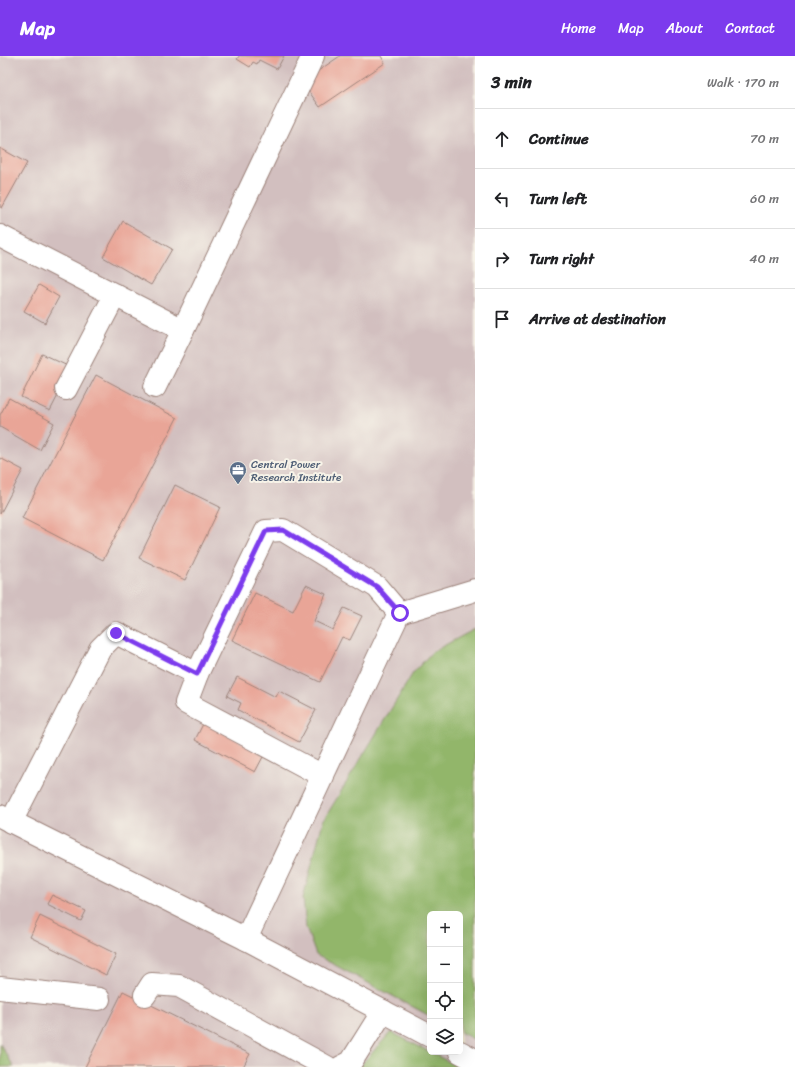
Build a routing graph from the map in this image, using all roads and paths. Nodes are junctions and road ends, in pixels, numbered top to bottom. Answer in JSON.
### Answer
{"nodes":[{"id":1,"x":313,"y":56,"type":"edge"},
{"id":2,"x":0,"y":236,"type":"edge"},
{"id":3,"x":115,"y":295,"type":"junction"},
{"id":4,"x":182,"y":330,"type":"junction"},
{"id":5,"x":155,"y":387,"type":"dead end"},
{"id":6,"x":66,"y":389,"type":"dead end"},
{"id":7,"x":475,"y":590,"type":"edge"},
{"id":8,"x":400,"y":613,"type":"junction"},
{"id":9,"x":197,"y":674,"type":"junction"},
{"id":10,"x":323,"y":776,"type":"junction"},
{"id":11,"x":6,"y":819,"type":"edge"},
{"id":12,"x":246,"y":939,"type":"junction"},
{"id":13,"x":0,"y":988,"type":"edge"},
{"id":14,"x":145,"y":995,"type":"dead end"},
{"id":15,"x":99,"y":999,"type":"dead end"},
{"id":16,"x":382,"y":1011,"type":"junction"},
{"id":17,"x":427,"y":1034,"type":"edge"},
{"id":18,"x":463,"y":1054,"type":"edge"},
{"id":19,"x":475,"y":1060,"type":"edge"},
{"id":20,"x":326,"y":1067,"type":"edge"},
{"id":21,"x":341,"y":1067,"type":"edge"}],
"edges":[{"from":1,"to":4,"type":"street"},
{"from":2,"to":3,"type":"street"},
{"from":3,"to":4,"type":"street"},
{"from":3,"to":6,"type":"street"},
{"from":4,"to":5,"type":"street"},
{"from":7,"to":8,"type":"street"},
{"from":8,"to":9,"type":"street"},
{"from":8,"to":10,"type":"street"},
{"from":9,"to":10,"type":"street"},
{"from":9,"to":11,"type":"street"},
{"from":10,"to":12,"type":"street"},
{"from":11,"to":12,"type":"street"},
{"from":12,"to":16,"type":"street"},
{"from":13,"to":15,"type":"street"},
{"from":14,"to":20,"type":"street"},
{"from":16,"to":17,"type":"street"},
{"from":16,"to":21,"type":"street"},
{"from":18,"to":19,"type":"street"}]}
